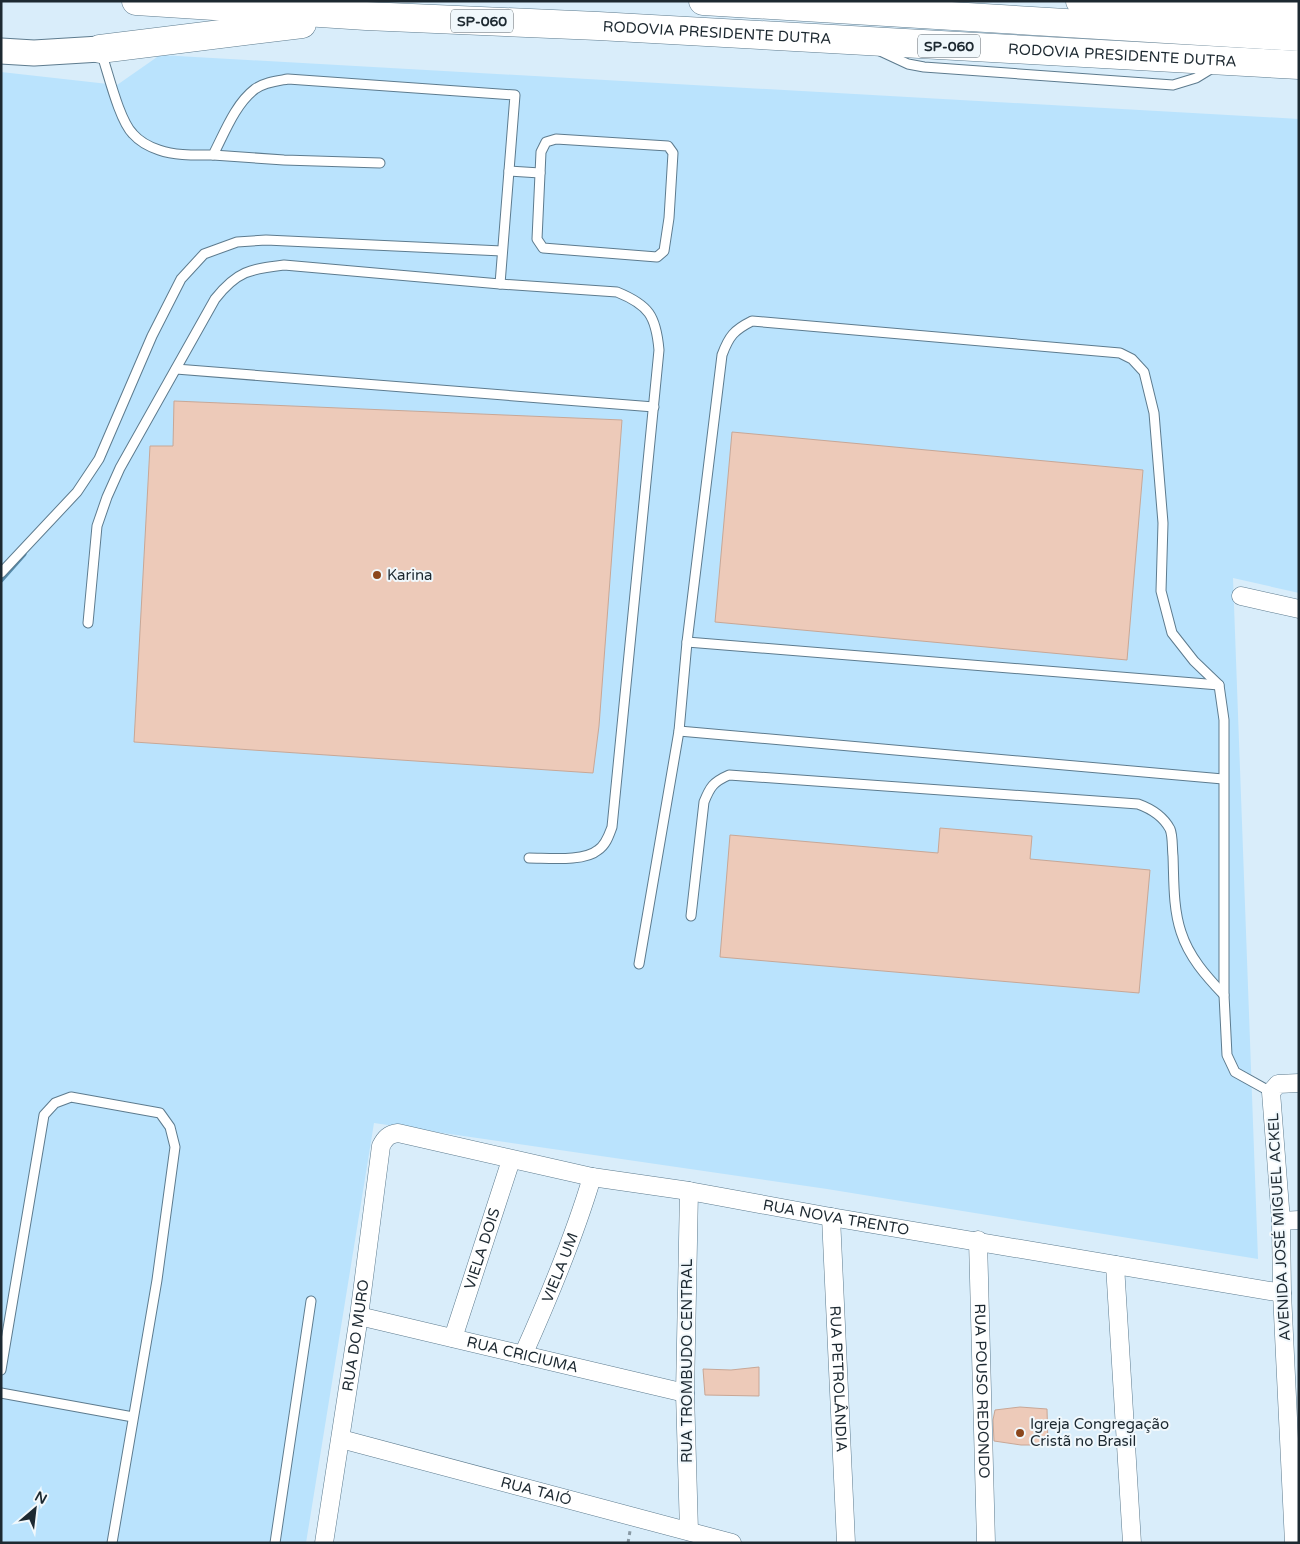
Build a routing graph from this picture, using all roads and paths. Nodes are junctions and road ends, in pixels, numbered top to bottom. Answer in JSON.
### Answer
{"nodes":[{"id":1,"x":136,"y":1,"type":"edge"},
{"id":2,"x":703,"y":1,"type":"edge"},
{"id":3,"x":1080,"y":1,"type":"edge"},
{"id":4,"x":1299,"y":15,"type":"edge"},
{"id":5,"x":366,"y":16,"type":"junction"},
{"id":6,"x":1299,"y":37,"type":"edge"},
{"id":7,"x":100,"y":49,"type":"junction"},
{"id":8,"x":1,"y":50,"type":"edge"},
{"id":9,"x":1299,"y":65,"type":"edge"},
{"id":10,"x":213,"y":156,"type":"junction"},
{"id":11,"x":380,"y":163,"type":"dead end"},
{"id":12,"x":509,"y":171,"type":"junction"},
{"id":13,"x":540,"y":173,"type":"junction"},
{"id":14,"x":502,"y":250,"type":"junction"},
{"id":15,"x":500,"y":284,"type":"junction"},
{"id":16,"x":176,"y":368,"type":"junction"},
{"id":17,"x":654,"y":407,"type":"junction"},
{"id":18,"x":1,"y":573,"type":"edge"},
{"id":19,"x":1241,"y":596,"type":"dead end"},
{"id":20,"x":1299,"y":609,"type":"edge"},
{"id":21,"x":88,"y":623,"type":"dead end"},
{"id":22,"x":687,"y":642,"type":"junction"},
{"id":23,"x":1219,"y":684,"type":"junction"},
{"id":24,"x":679,"y":731,"type":"junction"},
{"id":25,"x":1224,"y":779,"type":"junction"},
{"id":26,"x":529,"y":858,"type":"dead end"},
{"id":27,"x":691,"y":916,"type":"dead end"},
{"id":28,"x":639,"y":964,"type":"dead end"},
{"id":29,"x":1224,"y":995,"type":"junction"},
{"id":30,"x":1299,"y":1082,"type":"edge"},
{"id":31,"x":1271,"y":1092,"type":"junction"},
{"id":32,"x":392,"y":1134,"type":"joint"},
{"id":33,"x":511,"y":1160,"type":"junction"},
{"id":34,"x":592,"y":1177,"type":"junction"},
{"id":35,"x":689,"y":1191,"type":"junction"},
{"id":36,"x":832,"y":1217,"type":"junction"},
{"id":37,"x":1290,"y":1220,"type":"edge"},
{"id":38,"x":978,"y":1240,"type":"junction"},
{"id":39,"x":1115,"y":1265,"type":"junction"},
{"id":40,"x":1282,"y":1293,"type":"junction"},
{"id":41,"x":311,"y":1301,"type":"dead end"},
{"id":42,"x":358,"y":1316,"type":"junction"},
{"id":43,"x":453,"y":1338,"type":"junction"},
{"id":44,"x":524,"y":1355,"type":"junction"},
{"id":45,"x":1,"y":1370,"type":"edge"},
{"id":46,"x":1293,"y":1370,"type":"edge"},
{"id":47,"x":1,"y":1392,"type":"edge"},
{"id":48,"x":685,"y":1393,"type":"junction"},
{"id":49,"x":132,"y":1417,"type":"junction"},
{"id":50,"x":341,"y":1439,"type":"junction"},
{"id":51,"x":689,"y":1531,"type":"junction"},
{"id":52,"x":112,"y":1543,"type":"edge"},
{"id":53,"x":275,"y":1543,"type":"edge"},
{"id":54,"x":324,"y":1543,"type":"edge"},
{"id":55,"x":732,"y":1543,"type":"edge"},
{"id":56,"x":846,"y":1543,"type":"edge"},
{"id":57,"x":986,"y":1543,"type":"edge"},
{"id":58,"x":1132,"y":1543,"type":"edge"},
{"id":59,"x":1294,"y":1543,"type":"edge"}],
"edges":[{"from":1,"to":5,"type":"highway","name":"RODOVIA PRESIDENTE DUTRA","number":"SP-060"},
{"from":2,"to":6,"type":"highway","name":"RODOVIA PRESIDENTE DUTRA","number":"SP-060"},
{"from":3,"to":4,"type":"highway"},
{"from":5,"to":7,"type":"highway"},
{"from":5,"to":9,"type":"highway","name":"RODOVIA PRESIDENTE DUTRA","number":"SP-060"},
{"from":7,"to":8,"type":"main road"},
{"from":7,"to":10,"type":"lane"},
{"from":10,"to":11,"type":"lane"},
{"from":10,"to":12,"type":"lane"},
{"from":12,"to":13,"type":"lane"},
{"from":12,"to":14,"type":"lane"},
{"from":13,"to":13,"type":"lane"},
{"from":14,"to":15,"type":"lane"},
{"from":14,"to":18,"type":"lane"},
{"from":15,"to":16,"type":"lane"},
{"from":15,"to":17,"type":"lane"},
{"from":16,"to":17,"type":"lane"},
{"from":16,"to":21,"type":"lane"},
{"from":17,"to":26,"type":"lane"},
{"from":19,"to":20,"type":"street"},
{"from":22,"to":23,"type":"lane"},
{"from":22,"to":23,"type":"lane"},
{"from":22,"to":24,"type":"lane"},
{"from":23,"to":25,"type":"lane"},
{"from":24,"to":25,"type":"lane"},
{"from":24,"to":28,"type":"lane"},
{"from":25,"to":29,"type":"lane"},
{"from":27,"to":29,"type":"lane"},
{"from":29,"to":31,"type":"lane"},
{"from":30,"to":31,"type":"street"},
{"from":31,"to":37,"type":"street","name":"AVENIDA JOSÉ MIGUEL ACKEL"},
{"from":32,"to":33,"type":"street","name":"RUA NOVA TRENTO"},
{"from":32,"to":42,"type":"street","name":"RUA DO MURO"},
{"from":33,"to":34,"type":"street","name":"RUA NOVA TRENTO"},
{"from":33,"to":43,"type":"street","name":"VIELA DOIS"},
{"from":34,"to":35,"type":"street","name":"RUA NOVA TRENTO"},
{"from":34,"to":44,"type":"street","name":"VIELA UM"},
{"from":35,"to":36,"type":"street","name":"RUA NOVA TRENTO"},
{"from":35,"to":48,"type":"street","name":"RUA TROMBUDO CENTRAL"},
{"from":36,"to":38,"type":"street","name":"RUA NOVA TRENTO"},
{"from":36,"to":56,"type":"street","name":"RUA PETROLÂNDIA"},
{"from":37,"to":40,"type":"street","name":"AVENIDA JOSÉ MIGUEL ACKEL"},
{"from":38,"to":39,"type":"street","name":"RUA NOVA TRENTO"},
{"from":38,"to":57,"type":"street","name":"RUA POUSO REDONDO"},
{"from":39,"to":40,"type":"street","name":"RUA NOVA TRENTO"},
{"from":39,"to":58,"type":"street"},
{"from":40,"to":46,"type":"street","name":"AVENIDA JOSÉ MIGUEL ACKEL"},
{"from":41,"to":53,"type":"lane"},
{"from":42,"to":43,"type":"street","name":"RUA CRICIUMA"},
{"from":42,"to":50,"type":"street","name":"RUA DO MURO"},
{"from":43,"to":44,"type":"street","name":"RUA CRICIUMA"},
{"from":44,"to":48,"type":"street","name":"RUA CRICIUMA"},
{"from":45,"to":49,"type":"lane"},
{"from":46,"to":59,"type":"street","name":"AVENIDA JOSÉ MIGUEL ACKEL"},
{"from":47,"to":49,"type":"lane"},
{"from":48,"to":51,"type":"street","name":"RUA TROMBUDO CENTRAL"},
{"from":49,"to":52,"type":"lane"},
{"from":50,"to":51,"type":"street","name":"RUA TAIÓ"},
{"from":50,"to":54,"type":"street","name":"RUA DO MURO"},
{"from":51,"to":55,"type":"street","name":"RUA TAIÓ"}]}
